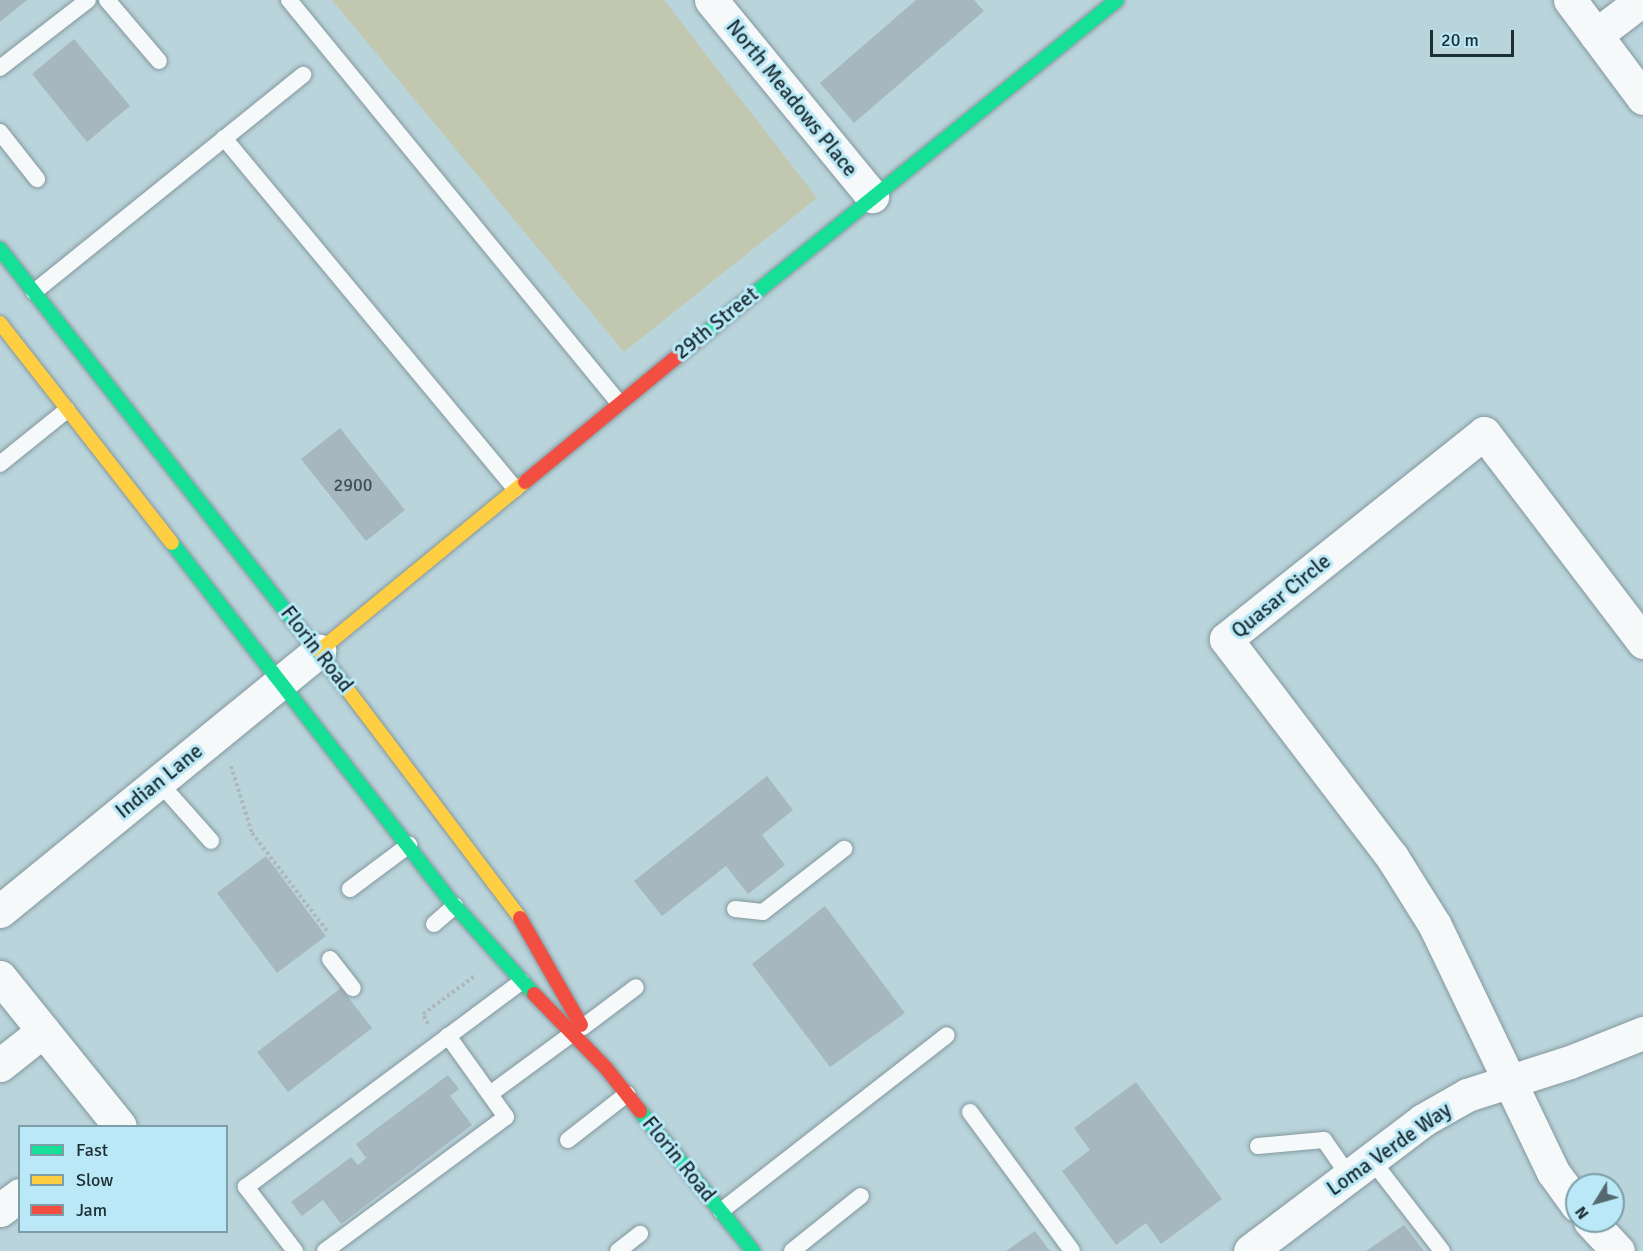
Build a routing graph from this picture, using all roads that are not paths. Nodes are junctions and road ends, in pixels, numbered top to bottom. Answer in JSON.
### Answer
{"nodes":[{"id":1,"x":88,"y":0,"type":"edge"},
{"id":2,"x":107,"y":0,"type":"edge"},
{"id":3,"x":289,"y":0,"type":"edge"},
{"id":4,"x":711,"y":0,"type":"edge"},
{"id":5,"x":1117,"y":0,"type":"edge"},
{"id":6,"x":1570,"y":0,"type":"edge"},
{"id":7,"x":1642,"y":0,"type":"edge"},
{"id":8,"x":1596,"y":35,"type":"junction"},
{"id":9,"x":159,"y":61,"type":"dead end"},
{"id":10,"x":0,"y":68,"type":"edge"},
{"id":11,"x":303,"y":75,"type":"dead end"},
{"id":12,"x":1643,"y":98,"type":"edge"},
{"id":13,"x":0,"y":132,"type":"edge"},
{"id":14,"x":224,"y":138,"type":"junction"},
{"id":15,"x":37,"y":178,"type":"dead end"},
{"id":16,"x":872,"y":195,"type":"junction"},
{"id":17,"x":0,"y":249,"type":"edge"},
{"id":18,"x":34,"y":292,"type":"junction"},
{"id":19,"x":0,"y":323,"type":"edge"},
{"id":20,"x":619,"y":404,"type":"junction"},
{"id":21,"x":67,"y":410,"type":"junction"},
{"id":22,"x":0,"y":464,"type":"edge"},
{"id":23,"x":515,"y":489,"type":"junction"},
{"id":24,"x":1643,"y":642,"type":"edge"},
{"id":25,"x":319,"y":651,"type":"junction"},
{"id":26,"x":282,"y":680,"type":"junction"},
{"id":27,"x":158,"y":781,"type":"junction"},
{"id":28,"x":211,"y":841,"type":"dead end"},
{"id":29,"x":409,"y":845,"type":"junction"},
{"id":30,"x":844,"y":849,"type":"dead end"},
{"id":31,"x":350,"y":889,"type":"dead end"},
{"id":32,"x":455,"y":906,"type":"junction"},
{"id":33,"x":735,"y":909,"type":"dead end"},
{"id":34,"x":0,"y":911,"type":"edge"},
{"id":35,"x":434,"y":924,"type":"dead end"},
{"id":36,"x":330,"y":958,"type":"dead end"},
{"id":37,"x":0,"y":977,"type":"edge"},
{"id":38,"x":522,"y":981,"type":"junction"},
{"id":39,"x":636,"y":987,"type":"dead end"},
{"id":40,"x":353,"y":988,"type":"dead end"},
{"id":41,"x":578,"y":1030,"type":"junction"},
{"id":42,"x":43,"y":1031,"type":"junction"},
{"id":43,"x":1643,"y":1033,"type":"edge"},
{"id":44,"x":947,"y":1035,"type":"dead end"},
{"id":45,"x":448,"y":1036,"type":"junction"},
{"id":46,"x":0,"y":1065,"type":"edge"},
{"id":47,"x":1511,"y":1078,"type":"junction"},
{"id":48,"x":490,"y":1094,"type":"junction"},
{"id":49,"x":627,"y":1094,"type":"junction"},
{"id":50,"x":970,"y":1112,"type":"dead end"},
{"id":51,"x":116,"y":1125,"type":"edge"},
{"id":52,"x":568,"y":1140,"type":"dead end"},
{"id":53,"x":1258,"y":1146,"type":"dead end"},
{"id":54,"x":1360,"y":1168,"type":"junction"},
{"id":55,"x":1565,"y":1188,"type":"edge"},
{"id":56,"x":18,"y":1196,"type":"edge"},
{"id":57,"x":861,"y":1196,"type":"dead end"},
{"id":58,"x":0,"y":1210,"type":"edge"},
{"id":59,"x":721,"y":1211,"type":"junction"},
{"id":60,"x":1601,"y":1233,"type":"edge"},
{"id":61,"x":640,"y":1234,"type":"dead end"},
{"id":62,"x":295,"y":1251,"type":"edge"},
{"id":63,"x":325,"y":1251,"type":"edge"},
{"id":64,"x":618,"y":1251,"type":"edge"},
{"id":65,"x":753,"y":1251,"type":"edge"},
{"id":66,"x":792,"y":1251,"type":"edge"},
{"id":67,"x":1072,"y":1251,"type":"edge"},
{"id":68,"x":1250,"y":1251,"type":"edge"},
{"id":69,"x":1442,"y":1251,"type":"edge"},
{"id":70,"x":1618,"y":1251,"type":"edge"}],
"edges":[{"from":1,"to":10,"type":"lane"},
{"from":2,"to":9,"type":"lane"},
{"from":3,"to":20,"type":"lane"},
{"from":4,"to":16,"type":"street","name":"North Meadows Place"},
{"from":5,"to":16,"type":"main road","name":"29th Street"},
{"from":6,"to":8,"type":"street"},
{"from":7,"to":8,"type":"street"},
{"from":8,"to":12,"type":"street"},
{"from":11,"to":14,"type":"lane"},
{"from":13,"to":15,"type":"lane"},
{"from":14,"to":18,"type":"lane"},
{"from":14,"to":23,"type":"lane"},
{"from":16,"to":20,"type":"main road","name":"29th Street"},
{"from":17,"to":18,"type":"main road","name":"Florin Road"},
{"from":18,"to":25,"type":"main road","name":"Florin Road"},
{"from":19,"to":21,"type":"main road","name":"Florin Road"},
{"from":20,"to":23,"type":"main road","name":"29th Street"},
{"from":21,"to":22,"type":"lane"},
{"from":21,"to":26,"type":"main road","name":"Florin Road"},
{"from":23,"to":25,"type":"main road","name":"29th Street"},
{"from":24,"to":47,"type":"street","name":"Quasar Circle"},
{"from":25,"to":26,"type":"street","name":"Indian Lane"},
{"from":25,"to":41,"type":"main road","name":"Florin Road"},
{"from":26,"to":27,"type":"street","name":"Indian Lane"},
{"from":26,"to":29,"type":"main road","name":"Florin Road"},
{"from":27,"to":28,"type":"lane"},
{"from":27,"to":34,"type":"street","name":"Indian Lane"},
{"from":29,"to":31,"type":"lane"},
{"from":29,"to":32,"type":"main road","name":"Florin Road"},
{"from":30,"to":33,"type":"lane"},
{"from":32,"to":35,"type":"lane"},
{"from":32,"to":38,"type":"main road","name":"Florin Road"},
{"from":36,"to":40,"type":"lane"},
{"from":37,"to":42,"type":"street"},
{"from":38,"to":41,"type":"main road","name":"Florin Road"},
{"from":38,"to":45,"type":"lane"},
{"from":39,"to":41,"type":"lane"},
{"from":41,"to":48,"type":"lane"},
{"from":41,"to":49,"type":"main road","name":"Florin Road"},
{"from":42,"to":46,"type":"street"},
{"from":42,"to":51,"type":"street"},
{"from":43,"to":47,"type":"street","name":"Loma Verde Way"},
{"from":44,"to":59,"type":"lane"},
{"from":45,"to":48,"type":"lane"},
{"from":45,"to":62,"type":"lane"},
{"from":47,"to":54,"type":"street","name":"Loma Verde Way"},
{"from":47,"to":55,"type":"street"},
{"from":48,"to":63,"type":"lane"},
{"from":49,"to":52,"type":"lane"},
{"from":49,"to":59,"type":"main road","name":"Florin Road"},
{"from":50,"to":67,"type":"lane"},
{"from":53,"to":54,"type":"lane"},
{"from":54,"to":68,"type":"street","name":"Loma Verde Way"},
{"from":54,"to":69,"type":"lane"},
{"from":56,"to":58,"type":"street"},
{"from":57,"to":66,"type":"lane"},
{"from":59,"to":65,"type":"main road","name":"Florin Road"},
{"from":60,"to":70,"type":"street"},
{"from":61,"to":64,"type":"lane"}]}
